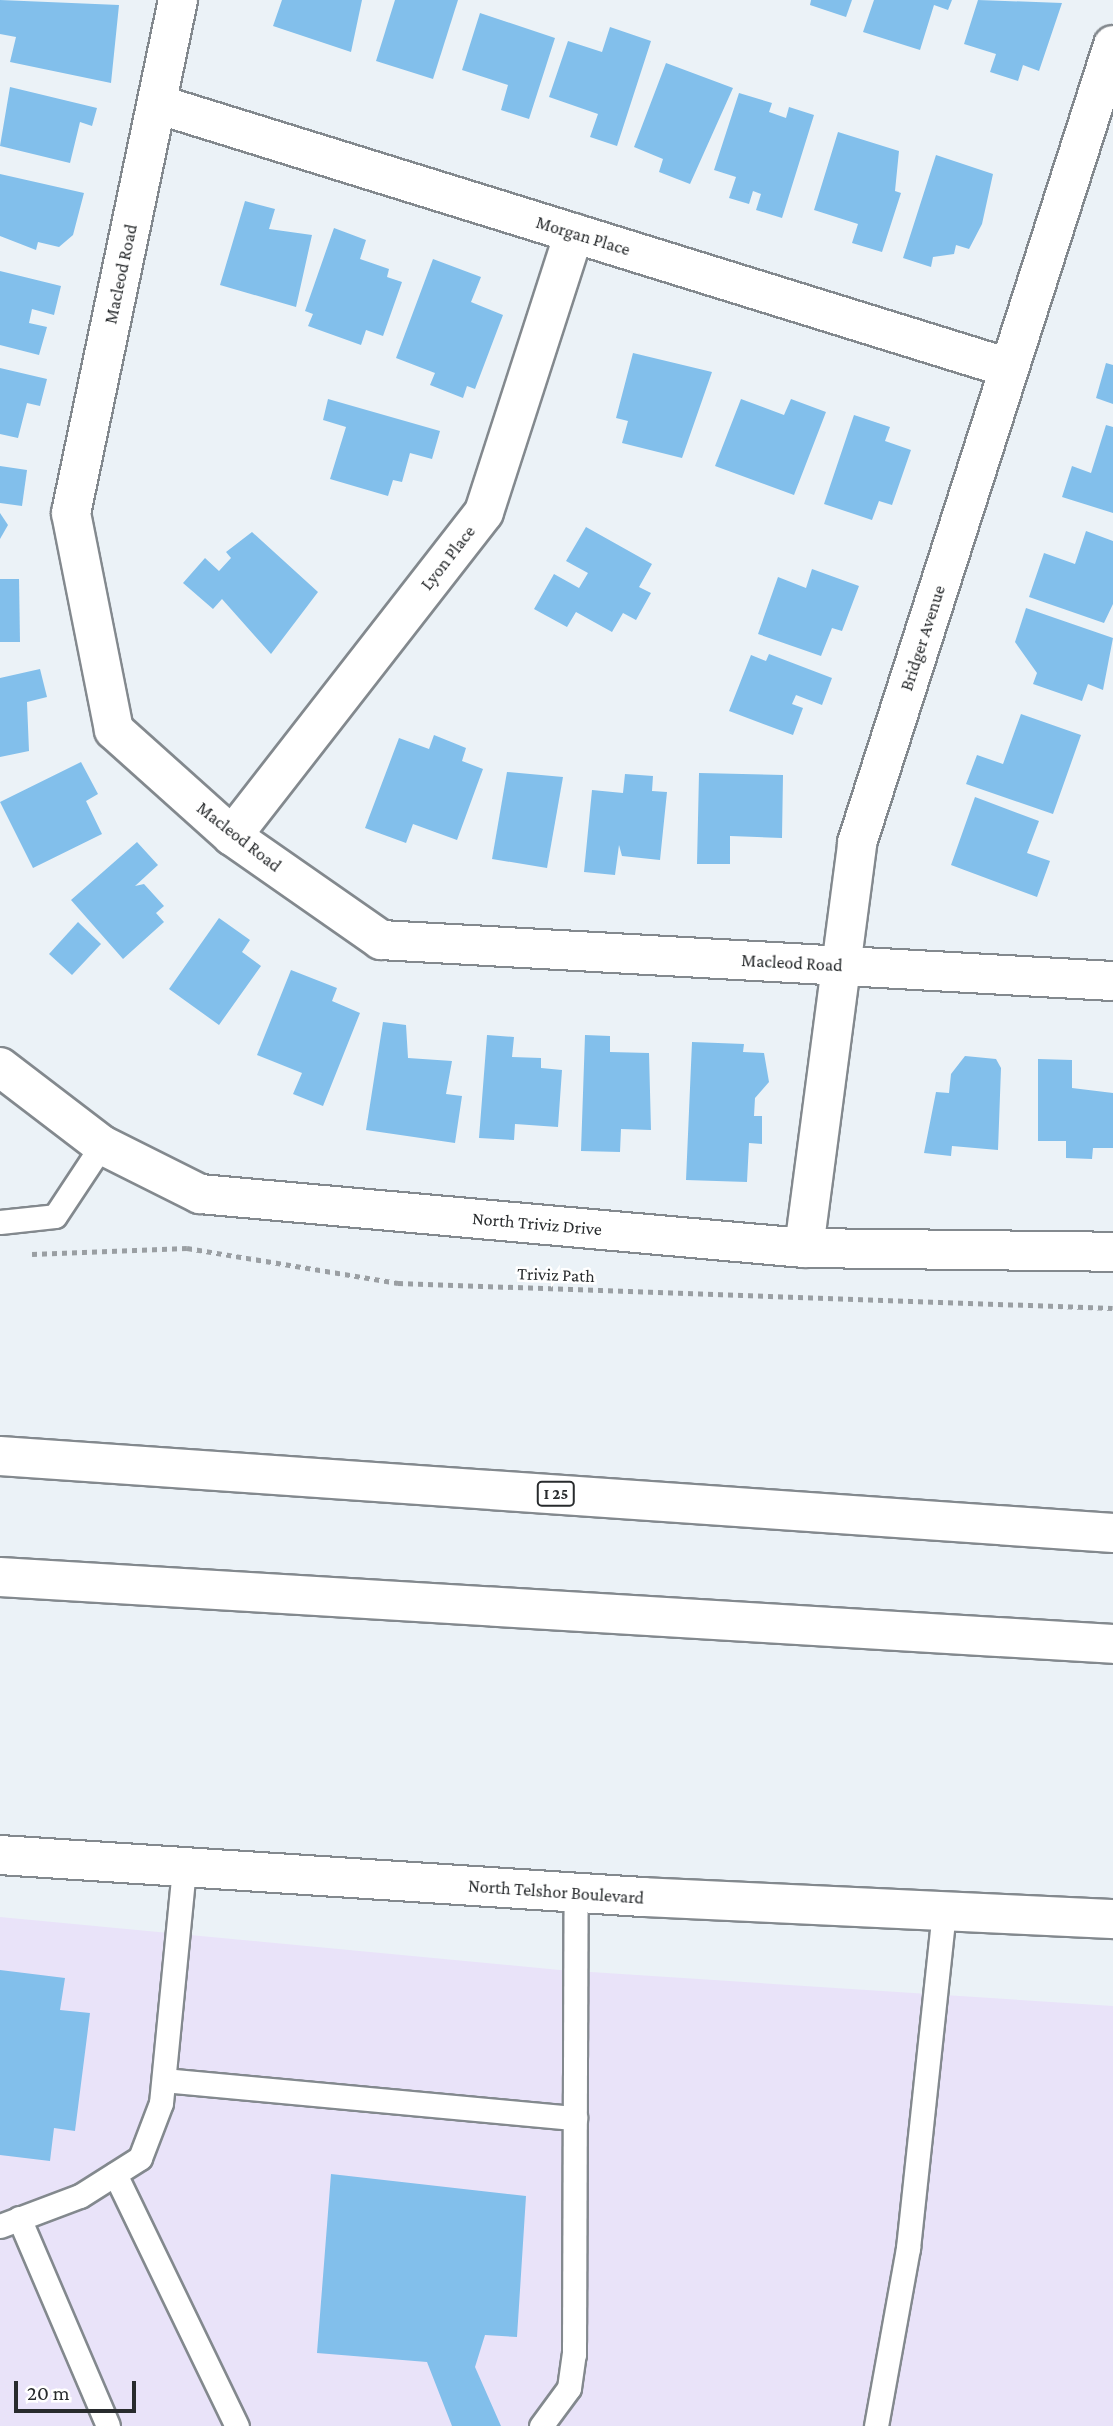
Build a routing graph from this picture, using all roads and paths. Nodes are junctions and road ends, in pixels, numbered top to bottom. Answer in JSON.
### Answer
{"nodes":[{"id":1,"x":178,"y":0,"type":"edge"},
{"id":2,"x":1113,"y":45,"type":"edge"},
{"id":3,"x":157,"y":104,"type":"junction"},
{"id":4,"x":574,"y":233,"type":"junction"},
{"id":5,"x":1009,"y":368,"type":"junction"},
{"id":6,"x":232,"y":836,"type":"junction"},
{"id":7,"x":838,"y":965,"type":"junction"},
{"id":8,"x":1113,"y":981,"type":"edge"},
{"id":9,"x":0,"y":1067,"type":"edge"},
{"id":10,"x":102,"y":1144,"type":"junction"},
{"id":11,"x":0,"y":1222,"type":"edge"},
{"id":12,"x":804,"y":1248,"type":"junction"},
{"id":13,"x":1113,"y":1252,"type":"edge"},
{"id":14,"x":27,"y":1254,"type":"dead end"},
{"id":15,"x":1113,"y":1308,"type":"edge"},
{"id":16,"x":0,"y":1456,"type":"edge"},
{"id":17,"x":1113,"y":1533,"type":"edge"},
{"id":18,"x":0,"y":1577,"type":"edge"},
{"id":19,"x":1113,"y":1644,"type":"edge"},
{"id":20,"x":0,"y":1856,"type":"edge"},
{"id":21,"x":184,"y":1869,"type":"junction"},
{"id":22,"x":576,"y":1893,"type":"junction"},
{"id":23,"x":944,"y":1911,"type":"junction"},
{"id":24,"x":1113,"y":1919,"type":"edge"},
{"id":25,"x":164,"y":2080,"type":"junction"},
{"id":26,"x":575,"y":2118,"type":"junction"},
{"id":27,"x":115,"y":2174,"type":"junction"},
{"id":28,"x":10,"y":2222,"type":"edge"},
{"id":29,"x":108,"y":2426,"type":"edge"},
{"id":30,"x":237,"y":2426,"type":"edge"},
{"id":31,"x":541,"y":2426,"type":"edge"},
{"id":32,"x":876,"y":2426,"type":"edge"}],
"edges":[{"from":1,"to":3,"type":"main road","name":"Macleod Road"},
{"from":2,"to":5,"type":"main road","name":"Bridger Avenue"},
{"from":3,"to":4,"type":"main road","name":"Morgan Place"},
{"from":3,"to":6,"type":"main road","name":"Macleod Road"},
{"from":4,"to":5,"type":"main road","name":"Morgan Place"},
{"from":4,"to":6,"type":"main road","name":"Lyon Place"},
{"from":5,"to":7,"type":"main road","name":"Bridger Avenue"},
{"from":6,"to":7,"type":"main road","name":"Macleod Road"},
{"from":7,"to":8,"type":"main road","name":"Macleod Road"},
{"from":7,"to":12,"type":"main road","name":"Bridger Avenue"},
{"from":9,"to":10,"type":"main road","name":"North Triviz Drive"},
{"from":10,"to":11,"type":"lane"},
{"from":10,"to":12,"type":"main road","name":"North Triviz Drive"},
{"from":12,"to":13,"type":"main road","name":"North Triviz Drive"},
{"from":14,"to":15,"type":"path","name":"Triviz Path"},
{"from":16,"to":17,"type":"main road","number":"I 25"},
{"from":18,"to":19,"type":"main road"},
{"from":20,"to":21,"type":"main road","name":"North Telshor Boulevard"},
{"from":21,"to":22,"type":"main road","name":"North Telshor Boulevard"},
{"from":21,"to":25,"type":"lane"},
{"from":22,"to":23,"type":"main road","name":"North Telshor Boulevard"},
{"from":22,"to":26,"type":"lane"},
{"from":23,"to":24,"type":"main road","name":"North Telshor Boulevard"},
{"from":23,"to":32,"type":"lane"},
{"from":25,"to":26,"type":"lane"},
{"from":25,"to":27,"type":"lane"},
{"from":26,"to":31,"type":"lane"},
{"from":27,"to":28,"type":"lane"},
{"from":27,"to":30,"type":"lane"},
{"from":28,"to":29,"type":"lane"}]}
